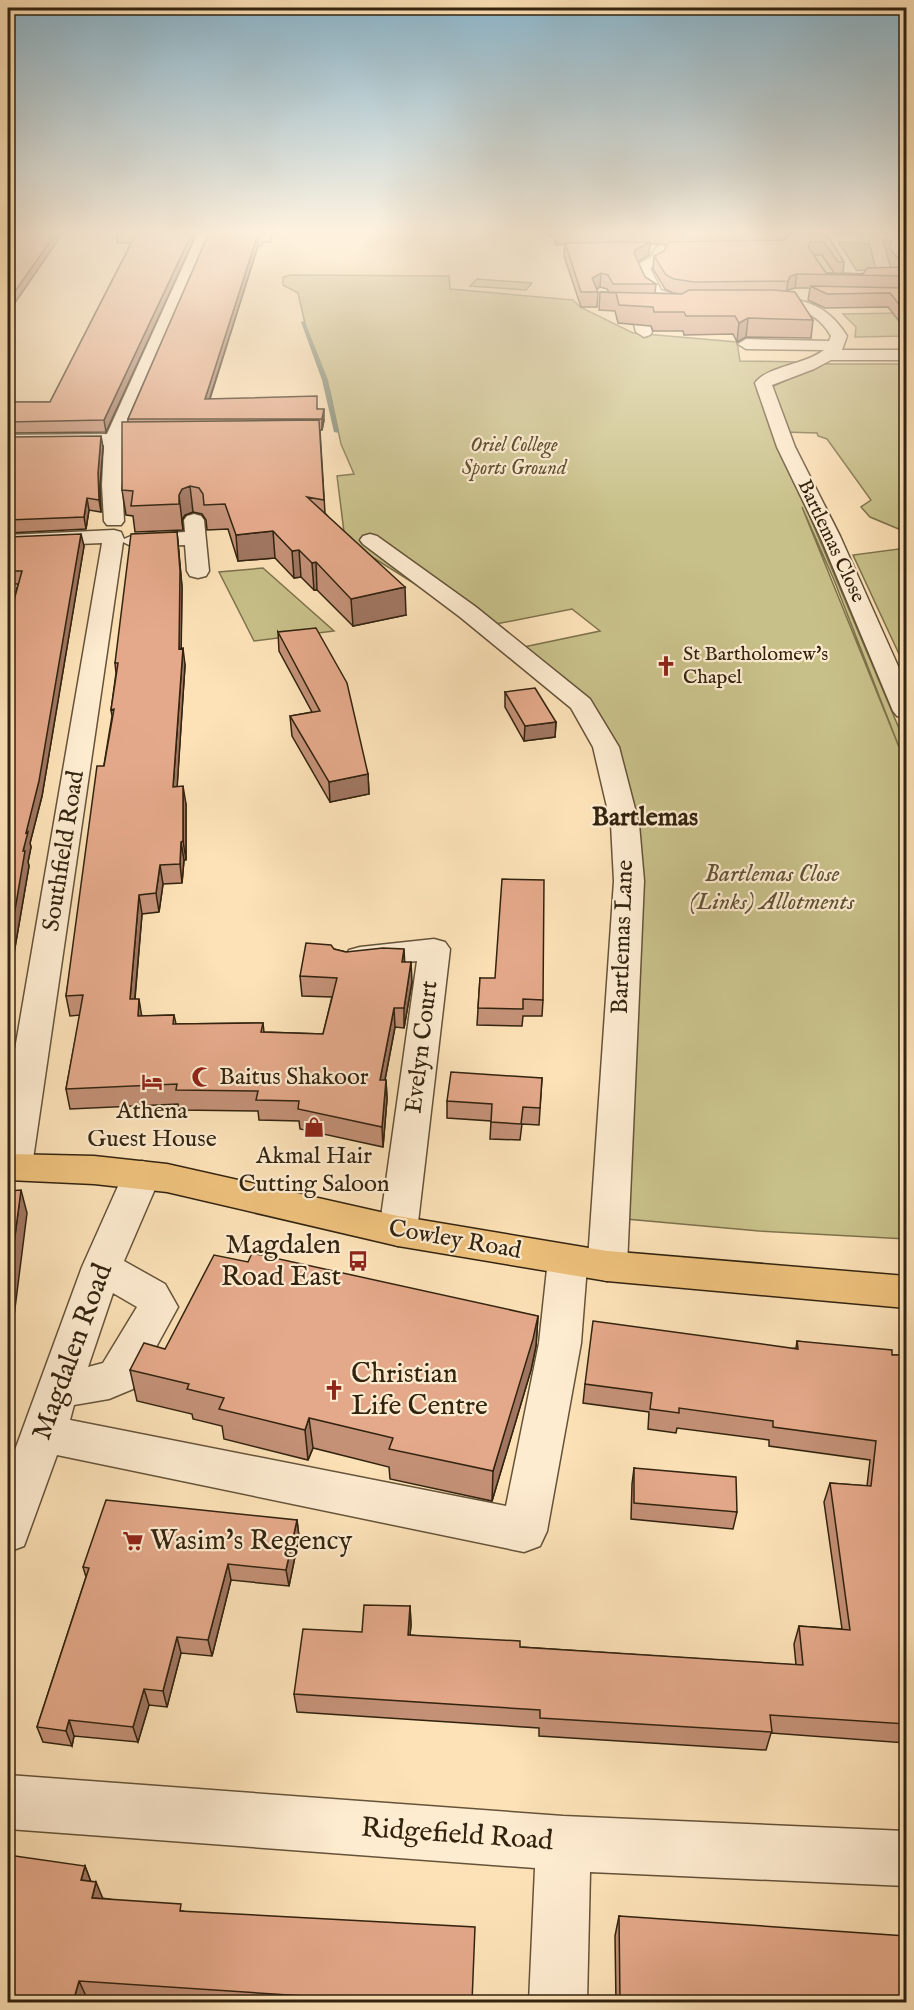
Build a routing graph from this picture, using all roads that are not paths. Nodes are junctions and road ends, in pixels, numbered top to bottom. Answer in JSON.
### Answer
{"nodes":[{"id":1,"x":164,"y":327,"type":"edge"},
{"id":2,"x":641,"y":327,"type":"edge"},
{"id":3,"x":833,"y":327,"type":"edge"},
{"id":4,"x":644,"y":332,"type":"edge"},
{"id":5,"x":751,"y":349,"type":"edge"},
{"id":6,"x":830,"y":353,"type":"junction"},
{"id":7,"x":906,"y":355,"type":"edge"},
{"id":8,"x":182,"y":438,"type":"edge"},
{"id":9,"x":114,"y":439,"type":"junction"},
{"id":10,"x":8,"y":440,"type":"edge"},
{"id":11,"x":114,"y":533,"type":"junction"},
{"id":12,"x":369,"y":540,"type":"dead end"},
{"id":13,"x":8,"y":541,"type":"edge"},
{"id":14,"x":198,"y":570,"type":"dead end"},
{"id":15,"x":906,"y":711,"type":"edge"},
{"id":16,"x":347,"y":959,"type":"edge"},
{"id":17,"x":10,"y":1167,"type":"edge"},
{"id":18,"x":142,"y":1175,"type":"junction"},
{"id":19,"x":398,"y":1231,"type":"junction"},
{"id":20,"x":587,"y":1263,"type":"junction"},
{"id":21,"x":102,"y":1267,"type":"junction"},
{"id":22,"x":906,"y":1292,"type":"edge"},
{"id":23,"x":59,"y":1390,"type":"junction"},
{"id":24,"x":42,"y":1433,"type":"junction"},
{"id":25,"x":8,"y":1531,"type":"edge"},
{"id":26,"x":8,"y":1802,"type":"edge"},
{"id":27,"x":563,"y":1843,"type":"junction"},
{"id":28,"x":906,"y":1859,"type":"edge"},
{"id":29,"x":558,"y":2002,"type":"edge"}],
"edges":[{"from":1,"to":9,"type":"street","name":"Southfield Road"},
{"from":2,"to":4,"type":"street"},
{"from":3,"to":6,"type":"street"},
{"from":5,"to":6,"type":"street"},
{"from":6,"to":7,"type":"street"},
{"from":6,"to":15,"type":"street","name":"Bartlemas Close"},
{"from":8,"to":9,"type":"street"},
{"from":9,"to":10,"type":"street"},
{"from":9,"to":11,"type":"street","name":"Southfield Road"},
{"from":11,"to":13,"type":"street"},
{"from":11,"to":14,"type":"street"},
{"from":11,"to":17,"type":"street","name":"Southfield Road"},
{"from":12,"to":20,"type":"street","name":"Bartlemas Lane"},
{"from":16,"to":19,"type":"street","name":"Evelyn Court"},
{"from":17,"to":18,"type":"main road","name":"Cowley Road"},
{"from":18,"to":19,"type":"main road","name":"Cowley Road"},
{"from":18,"to":21,"type":"street","name":"Magdalen Road"},
{"from":19,"to":20,"type":"main road","name":"Cowley Road"},
{"from":20,"to":22,"type":"main road","name":"Cowley Road"},
{"from":20,"to":24,"type":"street","name":"Bartlemas Lane"},
{"from":21,"to":23,"type":"street","name":"Magdalen Road"},
{"from":21,"to":23,"type":"street"},
{"from":23,"to":24,"type":"street","name":"Magdalen Road"},
{"from":24,"to":25,"type":"street","name":"Magdalen Road"},
{"from":26,"to":27,"type":"street","name":"Ridgefield Road"},
{"from":27,"to":28,"type":"street","name":"Ridgefield Road"},
{"from":27,"to":29,"type":"street"}]}
